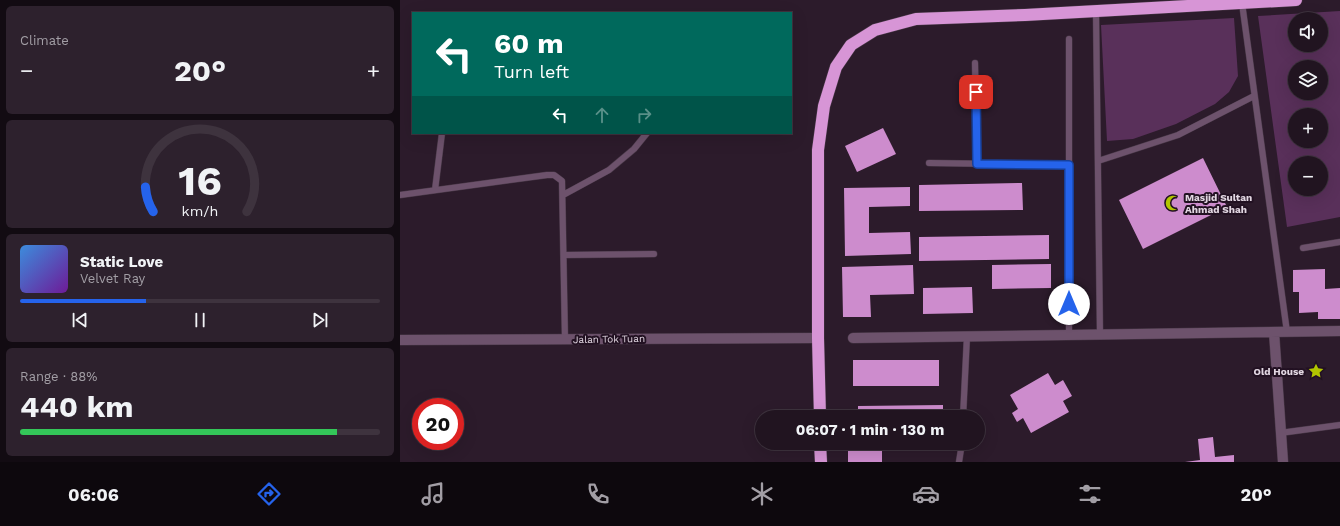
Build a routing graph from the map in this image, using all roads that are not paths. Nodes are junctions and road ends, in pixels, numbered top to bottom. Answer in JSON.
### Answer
{"nodes":[{"id":1,"x":1296,"y":0,"type":"edge"},
{"id":2,"x":1242,"y":3,"type":"junction"},
{"id":3,"x":1096,"y":11,"type":"junction"},
{"id":4,"x":1069,"y":39,"type":"dead end"},
{"id":5,"x":975,"y":63,"type":"dead end"},
{"id":6,"x":1254,"y":96,"type":"junction"},
{"id":7,"x":442,"y":134,"type":"edge"},
{"id":8,"x":646,"y":134,"type":"edge"},
{"id":9,"x":1098,"y":161,"type":"junction"},
{"id":10,"x":929,"y":163,"type":"dead end"},
{"id":11,"x":977,"y":164,"type":"junction"},
{"id":12,"x":1069,"y":165,"type":"junction"},
{"id":13,"x":435,"y":190,"type":"junction"},
{"id":14,"x":400,"y":195,"type":"edge"},
{"id":15,"x":562,"y":195,"type":"junction"},
{"id":16,"x":1340,"y":242,"type":"edge"},
{"id":17,"x":1303,"y":248,"type":"dead end"},
{"id":18,"x":654,"y":254,"type":"dead end"},
{"id":19,"x":564,"y":255,"type":"junction"},
{"id":20,"x":1340,"y":331,"type":"edge"},
{"id":21,"x":1274,"y":332,"type":"junction"},
{"id":22,"x":1287,"y":332,"type":"junction"},
{"id":23,"x":1069,"y":335,"type":"junction"},
{"id":24,"x":1100,"y":335,"type":"junction"},
{"id":25,"x":966,"y":336,"type":"junction"},
{"id":26,"x":818,"y":338,"type":"junction"},
{"id":27,"x":853,"y":338,"type":"dead end"},
{"id":28,"x":400,"y":340,"type":"edge"},
{"id":29,"x":566,"y":340,"type":"junction"},
{"id":30,"x":820,"y":410,"type":"edge"},
{"id":31,"x":963,"y":410,"type":"edge"},
{"id":32,"x":1340,"y":425,"type":"edge"},
{"id":33,"x":1280,"y":433,"type":"junction"},
{"id":34,"x":820,"y":450,"type":"edge"},
{"id":35,"x":961,"y":450,"type":"edge"},
{"id":36,"x":821,"y":462,"type":"edge"},
{"id":37,"x":959,"y":462,"type":"edge"},
{"id":38,"x":1282,"y":462,"type":"edge"}],
"edges":[{"from":1,"to":2,"type":"highway"},
{"from":2,"to":3,"type":"highway"},
{"from":2,"to":6,"type":"lane"},
{"from":3,"to":9,"type":"lane"},
{"from":3,"to":26,"type":"highway"},
{"from":4,"to":12,"type":"lane"},
{"from":5,"to":11,"type":"lane"},
{"from":6,"to":9,"type":"lane"},
{"from":6,"to":22,"type":"lane"},
{"from":7,"to":13,"type":"lane"},
{"from":8,"to":15,"type":"lane"},
{"from":9,"to":24,"type":"lane"},
{"from":10,"to":11,"type":"lane"},
{"from":11,"to":12,"type":"lane"},
{"from":12,"to":23,"type":"lane"},
{"from":13,"to":14,"type":"lane"},
{"from":13,"to":15,"type":"lane"},
{"from":15,"to":19,"type":"lane"},
{"from":16,"to":17,"type":"lane"},
{"from":18,"to":19,"type":"lane"},
{"from":19,"to":29,"type":"lane"},
{"from":20,"to":22,"type":"street"},
{"from":21,"to":22,"type":"street"},
{"from":21,"to":24,"type":"street"},
{"from":21,"to":33,"type":"street"},
{"from":23,"to":24,"type":"street"},
{"from":23,"to":25,"type":"street"},
{"from":25,"to":27,"type":"street"},
{"from":25,"to":31,"type":"lane"},
{"from":26,"to":29,"type":"street","name":"Jalan Tok Tuan"},
{"from":26,"to":30,"type":"highway"},
{"from":28,"to":29,"type":"street","name":"Jalan Tok Tuan"},
{"from":32,"to":33,"type":"lane"},
{"from":33,"to":38,"type":"street"},
{"from":34,"to":36,"type":"highway"},
{"from":35,"to":37,"type":"lane"}]}
